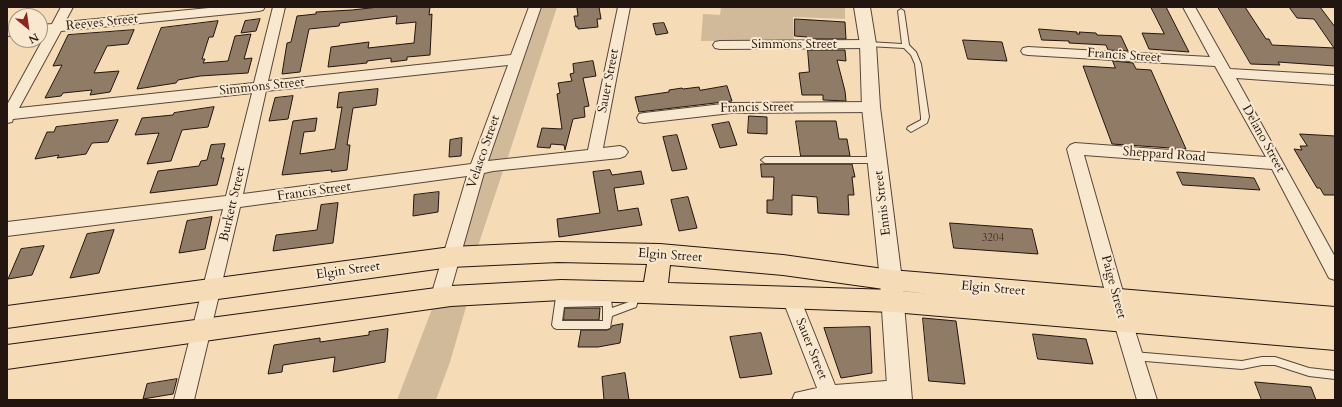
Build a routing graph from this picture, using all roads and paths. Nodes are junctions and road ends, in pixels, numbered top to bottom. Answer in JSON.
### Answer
{"nodes":[{"id":1,"x":67,"y":7,"type":"edge"},
{"id":2,"x":259,"y":7,"type":"edge"},
{"id":3,"x":279,"y":7,"type":"edge"},
{"id":4,"x":535,"y":7,"type":"edge"},
{"id":5,"x":624,"y":7,"type":"edge"},
{"id":6,"x":862,"y":7,"type":"edge"},
{"id":7,"x":1189,"y":7,"type":"edge"},
{"id":8,"x":901,"y":11,"type":"dead end"},
{"id":9,"x":48,"y":28,"type":"edge"},
{"id":10,"x":55,"y":28,"type":"junction"},
{"id":11,"x":868,"y":44,"type":"junction"},
{"id":12,"x":720,"y":45,"type":"dead end"},
{"id":13,"x":906,"y":46,"type":"junction"},
{"id":14,"x":1028,"y":51,"type":"dead end"},
{"id":15,"x":517,"y":59,"type":"junction"},
{"id":16,"x":1223,"y":68,"type":"junction"},
{"id":17,"x":1335,"y":80,"type":"edge"},
{"id":18,"x":259,"y":87,"type":"junction"},
{"id":19,"x":871,"y":107,"type":"junction"},
{"id":20,"x":8,"y":116,"type":"edge"},
{"id":21,"x":644,"y":118,"type":"dead end"},
{"id":22,"x":911,"y":129,"type":"dead end"},
{"id":23,"x":620,"y":152,"type":"dead end"},
{"id":24,"x":594,"y":155,"type":"junction"},
{"id":25,"x":765,"y":160,"type":"dead end"},
{"id":26,"x":878,"y":160,"type":"junction"},
{"id":27,"x":1278,"y":164,"type":"junction"},
{"id":28,"x":477,"y":169,"type":"junction"},
{"id":29,"x":1082,"y":173,"type":"joint"},
{"id":30,"x":233,"y":202,"type":"junction"},
{"id":31,"x":7,"y":229,"type":"edge"},
{"id":32,"x":660,"y":254,"type":"junction"},
{"id":33,"x":451,"y":257,"type":"junction"},
{"id":34,"x":1335,"y":273,"type":"edge"},
{"id":35,"x":212,"y":290,"type":"junction"},
{"id":36,"x":892,"y":291,"type":"junction"},
{"id":37,"x":645,"y":292,"type":"junction"},
{"id":38,"x":560,"y":296,"type":"junction"},
{"id":39,"x":791,"y":298,"type":"junction"},
{"id":40,"x":439,"y":299,"type":"junction"},
{"id":41,"x":1119,"y":309,"type":"junction"},
{"id":42,"x":607,"y":314,"type":"junction"},
{"id":43,"x":7,"y":318,"type":"edge"},
{"id":44,"x":1335,"y":318,"type":"edge"},
{"id":45,"x":202,"y":330,"type":"junction"},
{"id":46,"x":1335,"y":339,"type":"edge"},
{"id":47,"x":1133,"y":356,"type":"junction"},
{"id":48,"x":7,"y":357,"type":"edge"},
{"id":49,"x":1335,"y":375,"type":"edge"},
{"id":50,"x":900,"y":395,"type":"edge"},
{"id":51,"x":831,"y":398,"type":"edge"},
{"id":52,"x":184,"y":400,"type":"edge"},
{"id":53,"x":802,"y":400,"type":"edge"},
{"id":54,"x":1147,"y":400,"type":"edge"}],
"edges":[{"from":1,"to":10,"type":"street"},
{"from":2,"to":10,"type":"street","name":"Reeves Street"},
{"from":3,"to":18,"type":"street","name":"Burkett Street"},
{"from":4,"to":15,"type":"street","name":"Velasco Street"},
{"from":5,"to":24,"type":"street","name":"Sauer Street"},
{"from":6,"to":11,"type":"street","name":"Ennis Street"},
{"from":7,"to":16,"type":"street","name":"Delano Street"},
{"from":8,"to":13,"type":"lane"},
{"from":9,"to":10,"type":"street","name":"Reeves Street"},
{"from":10,"to":20,"type":"street"},
{"from":11,"to":12,"type":"street","name":"Simmons Street"},
{"from":11,"to":13,"type":"lane"},
{"from":11,"to":19,"type":"street","name":"Ennis Street"},
{"from":13,"to":22,"type":"lane"},
{"from":14,"to":16,"type":"street","name":"Francis Street"},
{"from":15,"to":18,"type":"street","name":"Simmons Street"},
{"from":15,"to":28,"type":"street","name":"Velasco Street"},
{"from":16,"to":17,"type":"street","name":"Francis Street"},
{"from":16,"to":27,"type":"street","name":"Delano Street"},
{"from":18,"to":20,"type":"street","name":"Simmons Street"},
{"from":18,"to":30,"type":"street","name":"Burkett Street"},
{"from":19,"to":21,"type":"street","name":"Francis Street"},
{"from":19,"to":26,"type":"street","name":"Ennis Street"},
{"from":23,"to":24,"type":"street","name":"Francis Street"},
{"from":24,"to":28,"type":"street","name":"Francis Street"},
{"from":25,"to":26,"type":"lane"},
{"from":26,"to":36,"type":"street","name":"Ennis Street"},
{"from":27,"to":29,"type":"street","name":"Sheppard Road"},
{"from":27,"to":34,"type":"street","name":"Delano Street"},
{"from":28,"to":30,"type":"street","name":"Francis Street"},
{"from":28,"to":33,"type":"street","name":"Velasco Street"},
{"from":29,"to":41,"type":"street","name":"Paige Street"},
{"from":30,"to":31,"type":"street","name":"Francis Street"},
{"from":30,"to":35,"type":"street","name":"Burkett Street"},
{"from":32,"to":33,"type":"main road","name":"Elgin Street"},
{"from":32,"to":36,"type":"main road","name":"Elgin Street"},
{"from":32,"to":37,"type":"main road"},
{"from":33,"to":35,"type":"main road","name":"Elgin Street"},
{"from":33,"to":40,"type":"street","name":"Velasco Street"},
{"from":35,"to":43,"type":"main road","name":"Elgin Street"},
{"from":35,"to":45,"type":"street","name":"Burkett Street"},
{"from":36,"to":39,"type":"main road","name":"Elgin Street"},
{"from":36,"to":41,"type":"main road","name":"Elgin Street"},
{"from":36,"to":50,"type":"street","name":"Ennis Street"},
{"from":37,"to":38,"type":"main road","name":"Elgin Street"},
{"from":37,"to":39,"type":"main road","name":"Elgin Street"},
{"from":37,"to":42,"type":"lane"},
{"from":38,"to":40,"type":"main road","name":"Elgin Street"},
{"from":38,"to":42,"type":"lane"},
{"from":38,"to":42,"type":"lane"},
{"from":39,"to":51,"type":"street","name":"Sauer Street"},
{"from":40,"to":45,"type":"main road","name":"Elgin Street"},
{"from":41,"to":44,"type":"main road","name":"Elgin Street"},
{"from":41,"to":46,"type":"main road","name":"Elgin Street"},
{"from":41,"to":47,"type":"street","name":"Paige Street"},
{"from":45,"to":48,"type":"main road","name":"Elgin Street"},
{"from":45,"to":52,"type":"street","name":"Burkett Street"},
{"from":47,"to":49,"type":"lane"},
{"from":47,"to":54,"type":"street","name":"Paige Street"},
{"from":50,"to":51,"type":"street"},
{"from":51,"to":53,"type":"street"}]}
